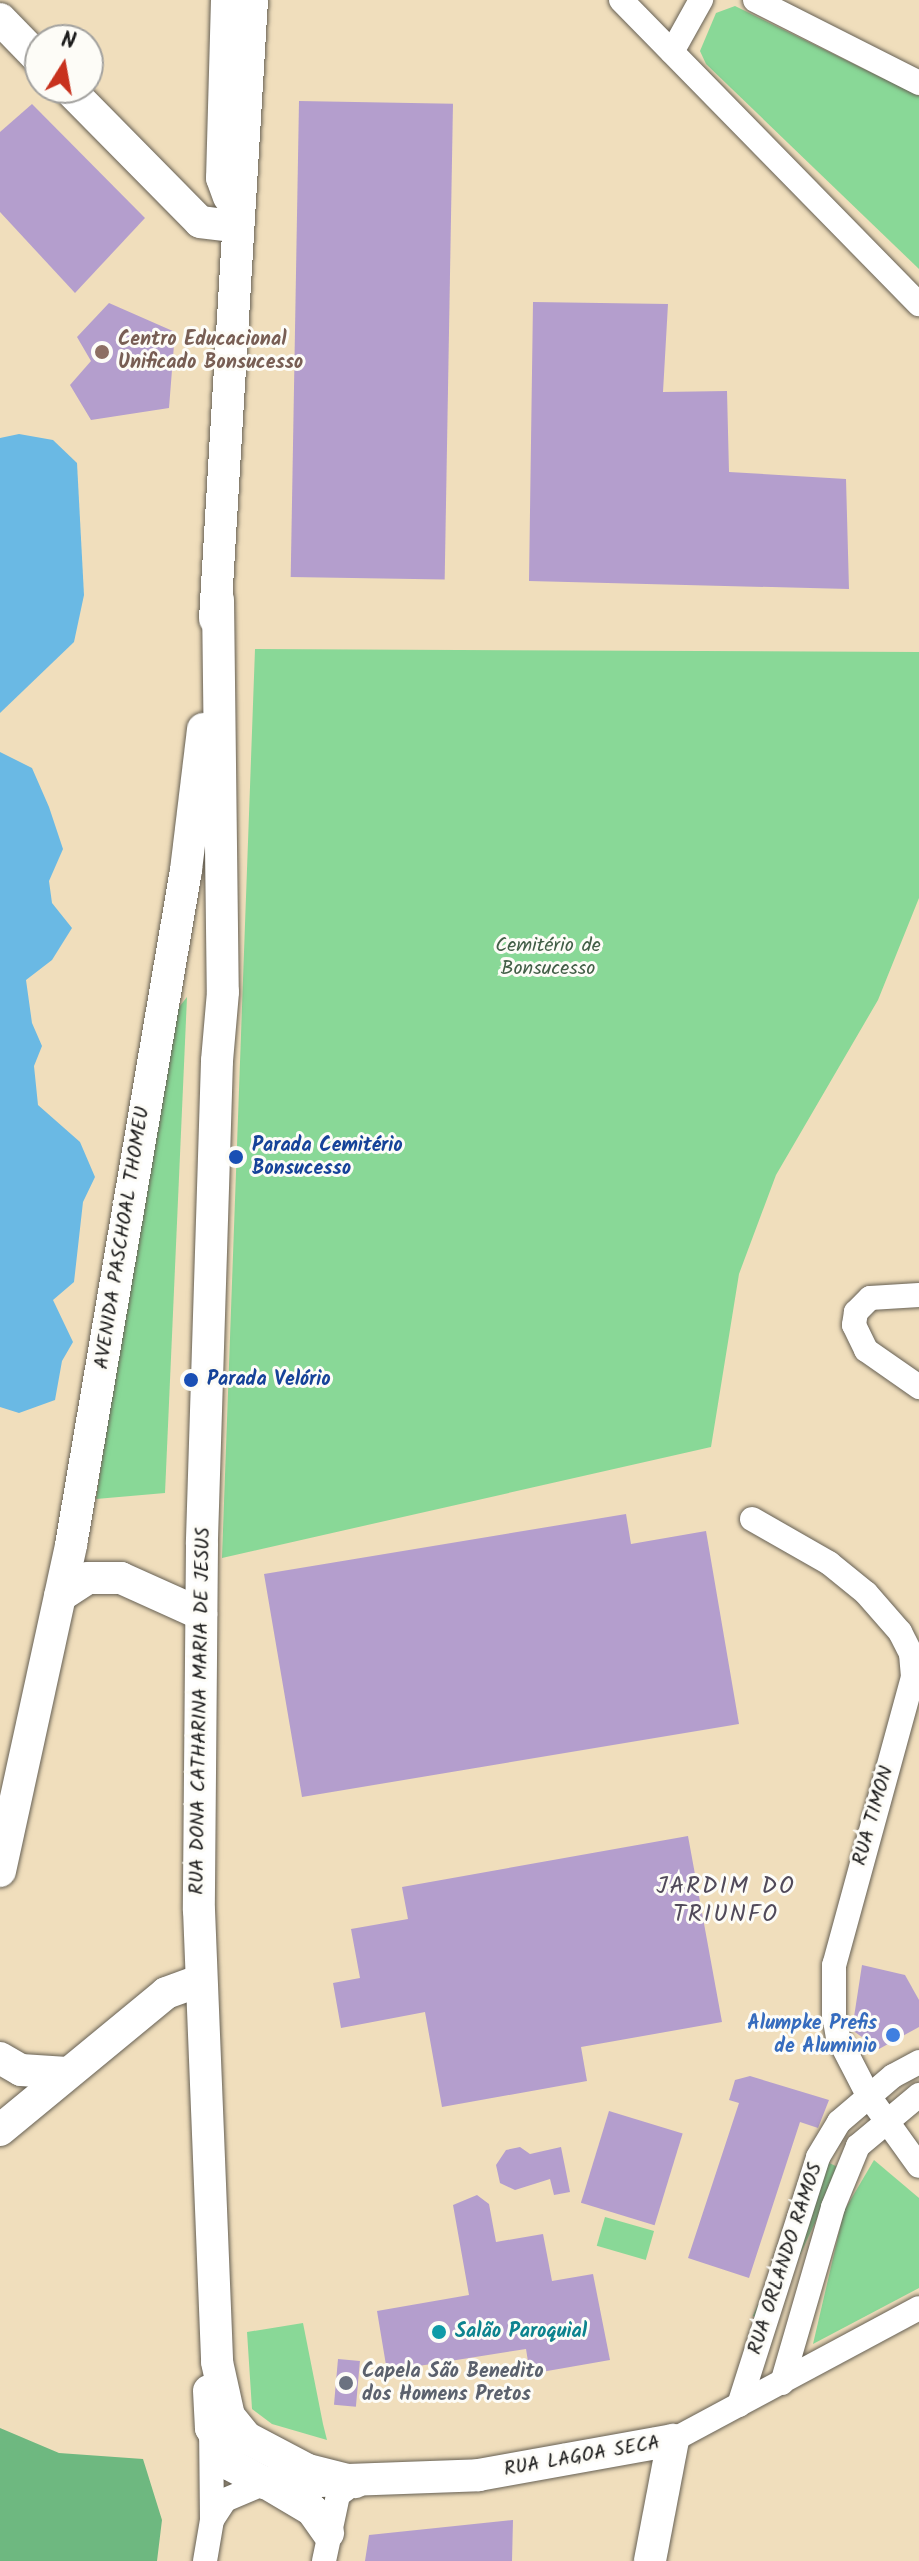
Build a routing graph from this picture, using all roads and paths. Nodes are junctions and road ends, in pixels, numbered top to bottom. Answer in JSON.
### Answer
{"nodes":[{"id":1,"x":227,"y":0,"type":"edge"},
{"id":2,"x":252,"y":0,"type":"edge"},
{"id":3,"x":621,"y":0,"type":"edge"},
{"id":4,"x":701,"y":0,"type":"edge"},
{"id":5,"x":755,"y":0,"type":"edge"},
{"id":6,"x":0,"y":19,"type":"edge"},
{"id":7,"x":24,"y":44,"type":"edge"},
{"id":8,"x":672,"y":52,"type":"junction"},
{"id":9,"x":919,"y":83,"type":"edge"},
{"id":10,"x":84,"y":104,"type":"edge"},
{"id":11,"x":238,"y":227,"type":"junction"},
{"id":12,"x":919,"y":304,"type":"edge"},
{"id":13,"x":218,"y":600,"type":"junction"},
{"id":14,"x":194,"y":801,"type":"junction"},
{"id":15,"x":217,"y":1061,"type":"junction"},
{"id":16,"x":919,"y":1295,"type":"edge"},
{"id":17,"x":919,"y":1387,"type":"edge"},
{"id":18,"x":752,"y":1519,"type":"dead end"},
{"id":19,"x":60,"y":1596,"type":"junction"},
{"id":20,"x":201,"y":1614,"type":"junction"},
{"id":21,"x":0,"y":1871,"type":"edge"},
{"id":22,"x":201,"y":1980,"type":"junction"},
{"id":23,"x":0,"y":2058,"type":"edge"},
{"id":24,"x":919,"y":2062,"type":"edge"},
{"id":25,"x":67,"y":2073,"type":"junction"},
{"id":26,"x":868,"y":2095,"type":"junction"},
{"id":27,"x":919,"y":2095,"type":"edge"},
{"id":28,"x":885,"y":2119,"type":"junction"},
{"id":29,"x":0,"y":2130,"type":"edge"},
{"id":30,"x":919,"y":2166,"type":"edge"},
{"id":31,"x":919,"y":2308,"type":"edge"},
{"id":32,"x":217,"y":2362,"type":"junction"},
{"id":33,"x":782,"y":2383,"type":"junction"},
{"id":34,"x":739,"y":2405,"type":"junction"},
{"id":35,"x":211,"y":2428,"type":"junction"},
{"id":36,"x":673,"y":2440,"type":"junction"},
{"id":37,"x":355,"y":2482,"type":"junction"},
{"id":38,"x":265,"y":2483,"type":"junction"},
{"id":39,"x":212,"y":2520,"type":"junction"},
{"id":40,"x":326,"y":2547,"type":"edge"},
{"id":41,"x":205,"y":2561,"type":"edge"},
{"id":42,"x":650,"y":2561,"type":"edge"}],
"edges":[{"from":1,"to":11,"type":"main road","name":"AVENIDA PASCHOAL THOMEU"},
{"from":2,"to":11,"type":"main road","name":"AVENIDA PASCHOAL THOMEU"},
{"from":3,"to":8,"type":"street"},
{"from":4,"to":8,"type":"street"},
{"from":5,"to":9,"type":"street"},
{"from":6,"to":7,"type":"main road"},
{"from":8,"to":12,"type":"street"},
{"from":10,"to":11,"type":"main road"},
{"from":11,"to":13,"type":"main road","name":"AVENIDA PASCHOAL THOMEU"},
{"from":13,"to":14,"type":"main road","name":"AVENIDA PASCHOAL THOMEU"},
{"from":13,"to":15,"type":"main road","name":"AVENIDA PASCHOAL THOMEU"},
{"from":14,"to":15,"type":"main road"},
{"from":14,"to":19,"type":"main road","name":"AVENIDA PASCHOAL THOMEU"},
{"from":15,"to":20,"type":"main road","name":"RUA DONA CATHARINA MARIA DE JESUS"},
{"from":16,"to":17,"type":"street"},
{"from":18,"to":26,"type":"street","name":"RUA TIMON"},
{"from":19,"to":20,"type":"main road"},
{"from":19,"to":21,"type":"main road","name":"AVENIDA PASCHOAL THOMEU"},
{"from":20,"to":22,"type":"main road","name":"RUA DONA CATHARINA MARIA DE JESUS"},
{"from":22,"to":25,"type":"main road"},
{"from":22,"to":32,"type":"main road","name":"RUA DONA CATHARINA MARIA DE JESUS"},
{"from":23,"to":25,"type":"main road"},
{"from":24,"to":26,"type":"street","name":"RUA ORLANDO RAMOS"},
{"from":25,"to":29,"type":"main road"},
{"from":26,"to":28,"type":"street","name":"RUA TIMON"},
{"from":26,"to":34,"type":"street","name":"RUA ORLANDO RAMOS"},
{"from":27,"to":28,"type":"street","name":"RUA ORLANDO RAMOS"},
{"from":28,"to":30,"type":"street","name":"RUA TIMON"},
{"from":28,"to":33,"type":"street","name":"RUA ORLANDO RAMOS"},
{"from":31,"to":33,"type":"street","name":"RUA LAGOA SECA"},
{"from":32,"to":35,"type":"main road","name":"RUA DONA CATHARINA MARIA DE JESUS"},
{"from":32,"to":37,"type":"main road","name":"RUA DONA CATHARINA MARIA DE JESUS"},
{"from":33,"to":34,"type":"street","name":"RUA LAGOA SECA"},
{"from":34,"to":36,"type":"street","name":"RUA LAGOA SECA"},
{"from":35,"to":38,"type":"main road","name":"RUA DONA CATHARINA MARIA DE JESUS"},
{"from":35,"to":39,"type":"street","name":"RUA DONA CATHARINA MARIA DE JESUS"},
{"from":36,"to":37,"type":"main road","name":"RUA LAGOA SECA"},
{"from":36,"to":42,"type":"main road"},
{"from":37,"to":38,"type":"main road","name":"RUA DONA CATHARINA MARIA DE JESUS"},
{"from":37,"to":40,"type":"street"},
{"from":38,"to":39,"type":"street","name":"RUA DONA CATHARINA MARIA DE JESUS"},
{"from":38,"to":40,"type":"main road"},
{"from":39,"to":41,"type":"street","name":"RUA DONA CATHARINA MARIA DE JESUS"}]}
